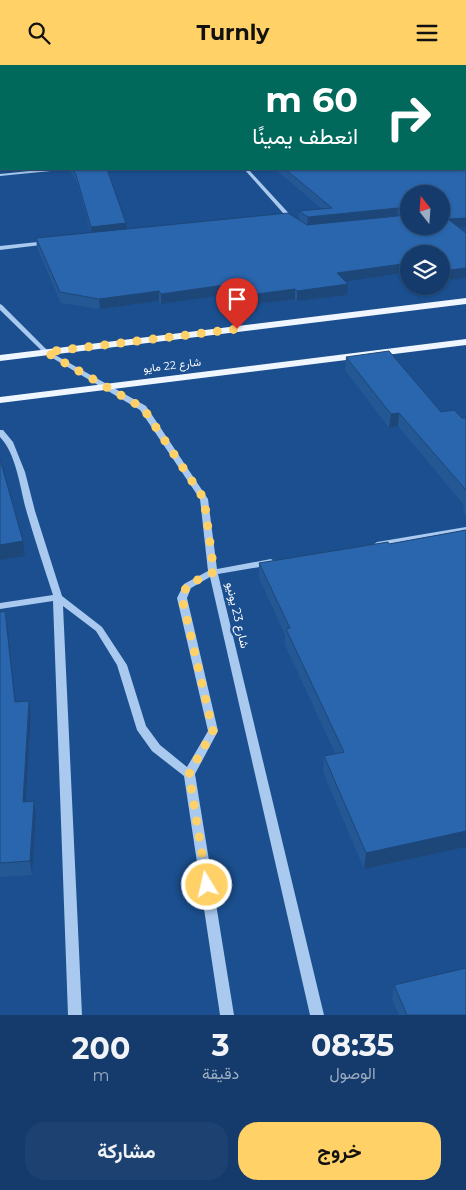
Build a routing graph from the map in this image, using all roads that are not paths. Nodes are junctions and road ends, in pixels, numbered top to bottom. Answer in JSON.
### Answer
{"nodes":[{"id":1,"x":51,"y":170,"type":"edge"},
{"id":2,"x":247,"y":170,"type":"edge"},
{"id":3,"x":0,"y":175,"type":"edge"},
{"id":4,"x":289,"y":217,"type":"junction"},
{"id":5,"x":279,"y":218,"type":"edge"},
{"id":6,"x":301,"y":228,"type":"edge"},
{"id":7,"x":58,"y":241,"type":"edge"},
{"id":8,"x":0,"y":248,"type":"edge"},
{"id":9,"x":466,"y":301,"type":"edge"},
{"id":10,"x":0,"y":306,"type":"edge"},
{"id":11,"x":466,"y":342,"type":"edge"},
{"id":12,"x":46,"y":352,"type":"junction"},
{"id":13,"x":0,"y":359,"type":"edge"},
{"id":14,"x":107,"y":386,"type":"junction"},
{"id":15,"x":0,"y":400,"type":"edge"},
{"id":16,"x":0,"y":432,"type":"edge"},
{"id":17,"x":466,"y":530,"type":"edge"},
{"id":18,"x":369,"y":546,"type":"edge"},
{"id":19,"x":282,"y":561,"type":"edge"},
{"id":20,"x":214,"y":572,"type":"junction"},
{"id":21,"x":58,"y":597,"type":"junction"},
{"id":22,"x":0,"y":606,"type":"edge"},
{"id":23,"x":189,"y":774,"type":"junction"},
{"id":24,"x":74,"y":1015,"type":"edge"},
{"id":25,"x":227,"y":1015,"type":"edge"},
{"id":26,"x":317,"y":1015,"type":"edge"}],
"edges":[{"from":1,"to":3,"type":"street"},
{"from":2,"to":4,"type":"street"},
{"from":4,"to":5,"type":"street"},
{"from":4,"to":6,"type":"street"},
{"from":7,"to":8,"type":"street"},
{"from":9,"to":12,"type":"main road"},
{"from":10,"to":12,"type":"street","name":"شارع 23 يونيو"},
{"from":11,"to":14,"type":"main road","name":"شارع 22 مايو"},
{"from":12,"to":13,"type":"main road"},
{"from":12,"to":14,"type":"street","name":"شارع 23 يونيو"},
{"from":14,"to":15,"type":"main road","name":"شارع 22 مايو"},
{"from":14,"to":20,"type":"street","name":"شارع 23 يونيو"},
{"from":16,"to":21,"type":"street"},
{"from":17,"to":18,"type":"street"},
{"from":19,"to":20,"type":"street"},
{"from":20,"to":23,"type":"street"},
{"from":20,"to":26,"type":"street","name":"شارع 23 يونيو"},
{"from":21,"to":22,"type":"street"},
{"from":21,"to":23,"type":"street"},
{"from":21,"to":24,"type":"street"},
{"from":23,"to":25,"type":"street"}]}
